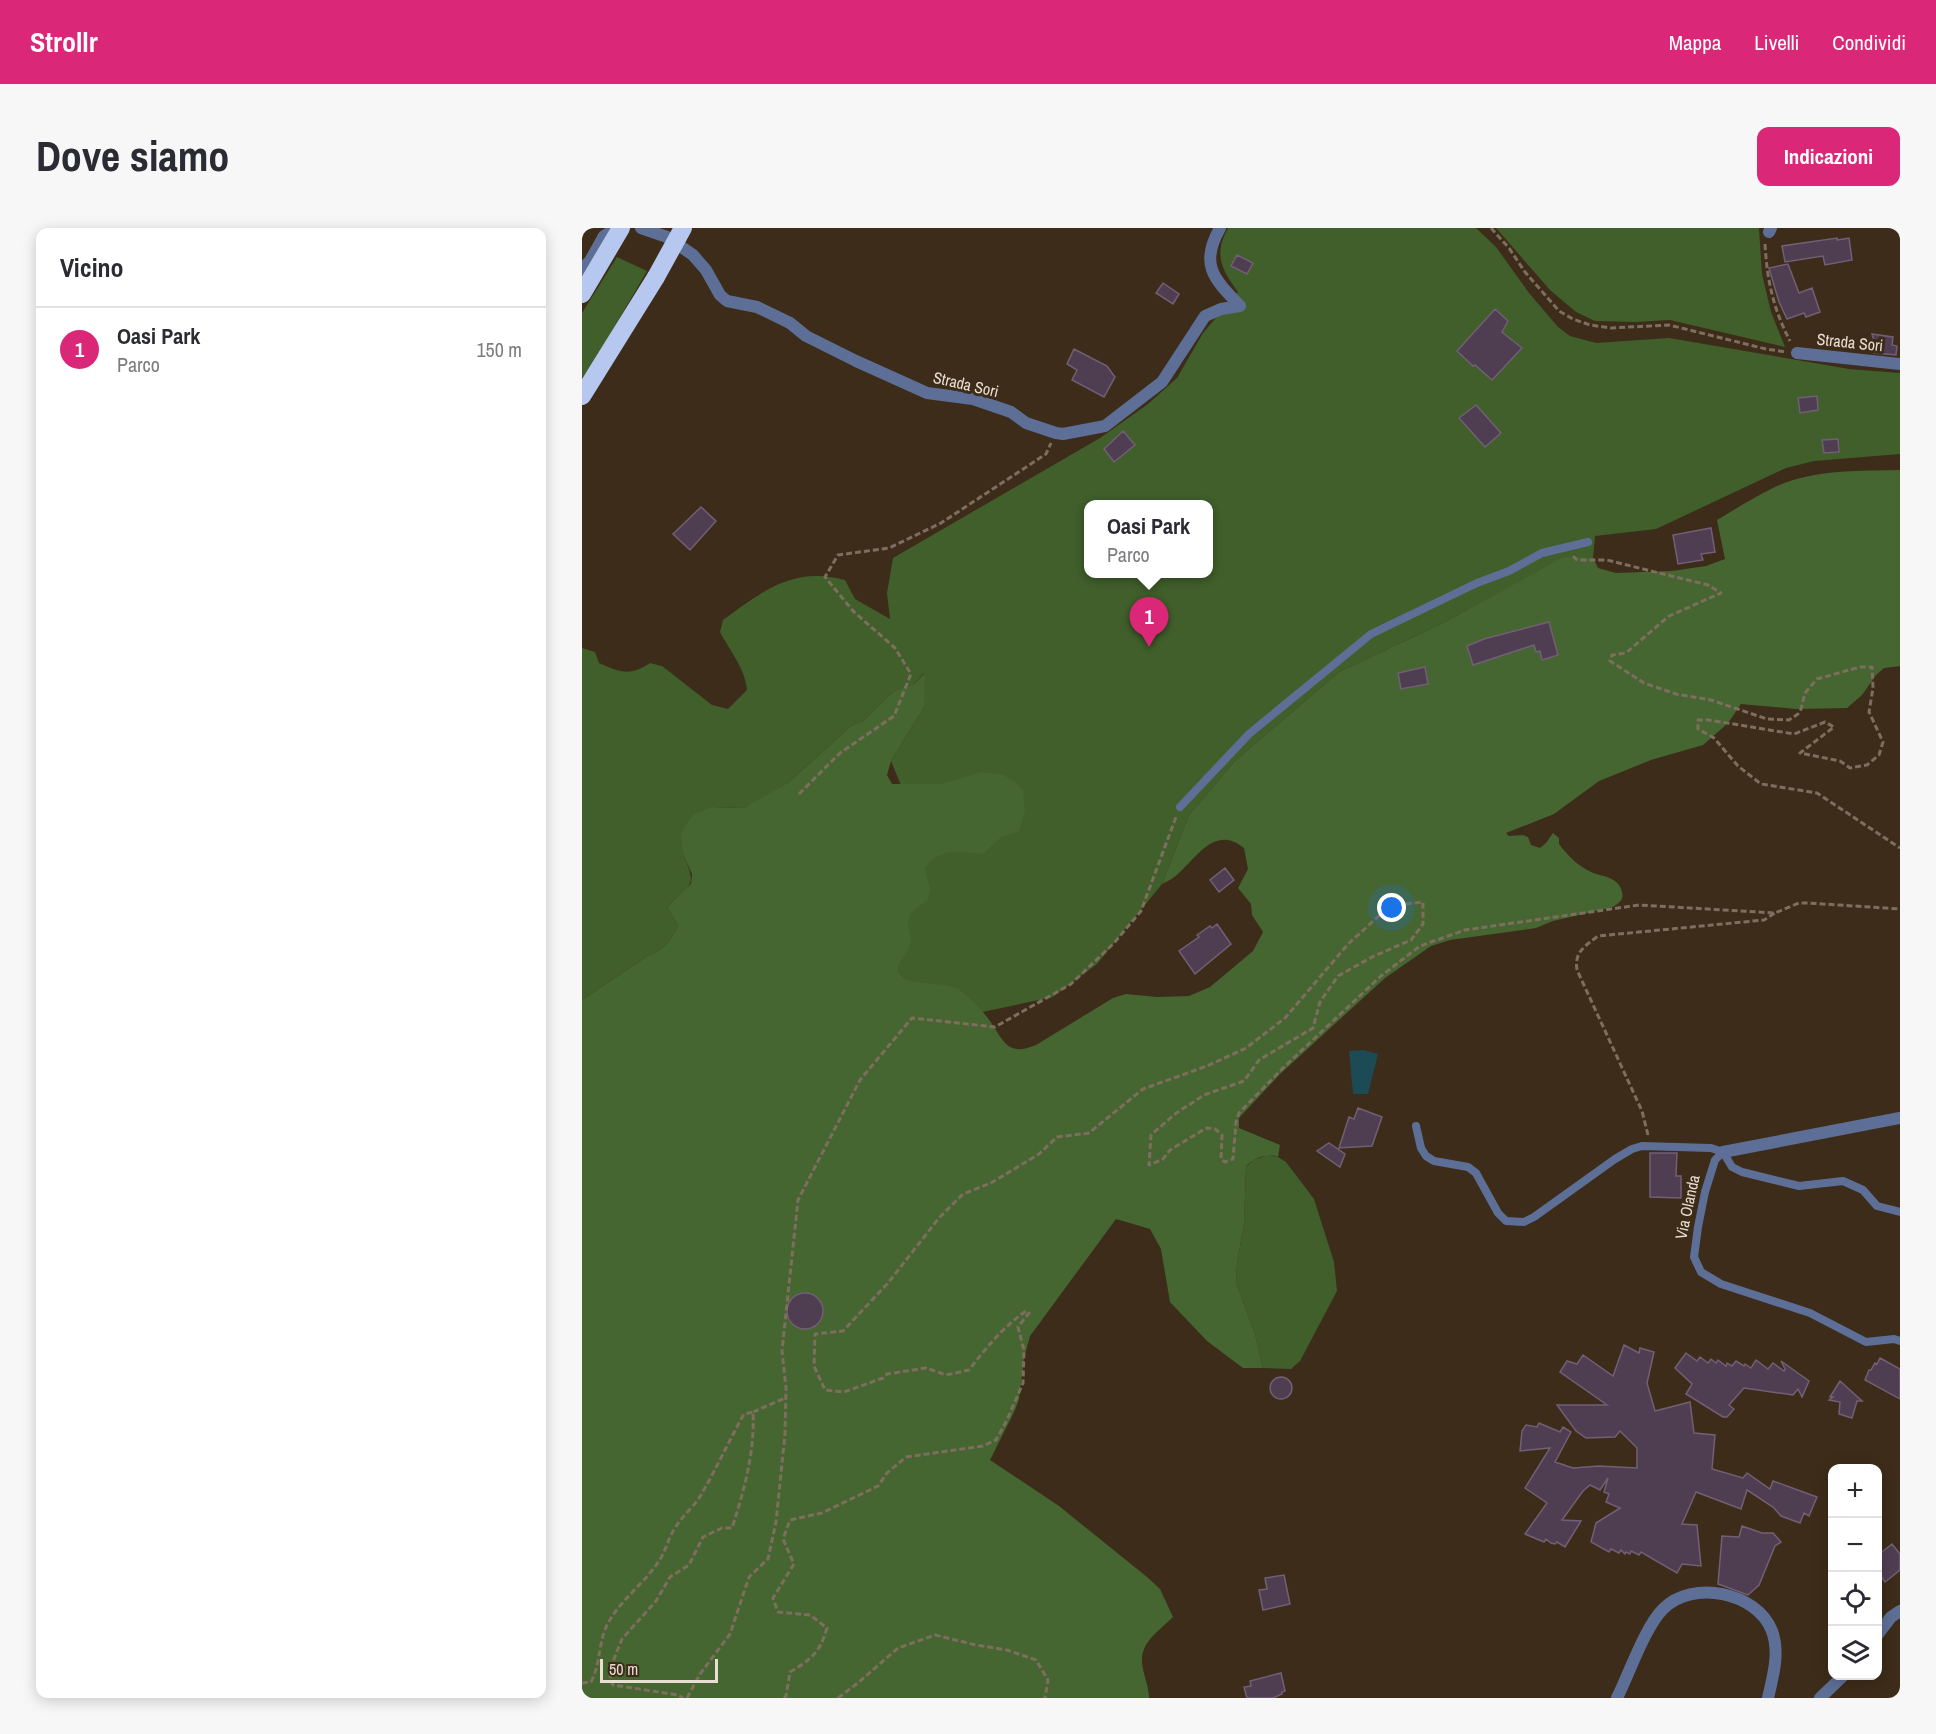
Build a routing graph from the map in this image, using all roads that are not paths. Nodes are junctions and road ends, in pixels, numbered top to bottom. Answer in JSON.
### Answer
{"nodes":[{"id":1,"x":619,"y":228,"type":"edge"},
{"id":2,"x":641,"y":228,"type":"edge"},
{"id":3,"x":683,"y":228,"type":"edge"},
{"id":4,"x":1220,"y":228,"type":"edge"},
{"id":5,"x":587,"y":273,"type":"edge"},
{"id":6,"x":582,"y":294,"type":"edge"},
{"id":7,"x":1797,"y":353,"type":"road end"},
{"id":8,"x":1900,"y":364,"type":"edge"},
{"id":9,"x":582,"y":396,"type":"edge"},
{"id":10,"x":1588,"y":542,"type":"dead end"},
{"id":11,"x":1180,"y":807,"type":"road end"},
{"id":12,"x":1900,"y":1118,"type":"edge"},
{"id":13,"x":1416,"y":1126,"type":"dead end"},
{"id":14,"x":1723,"y":1152,"type":"junction"},
{"id":15,"x":1900,"y":1212,"type":"edge"},
{"id":16,"x":1900,"y":1341,"type":"edge"},
{"id":17,"x":1900,"y":1611,"type":"edge"},
{"id":18,"x":1882,"y":1629,"type":"edge"},
{"id":19,"x":1839,"y":1680,"type":"edge"},
{"id":20,"x":1617,"y":1698,"type":"edge"},
{"id":21,"x":1768,"y":1698,"type":"edge"},
{"id":22,"x":1820,"y":1698,"type":"edge"}],
"edges":[{"from":1,"to":5,"type":"highway"},
{"from":2,"to":4,"type":"street","name":"Strada Sori"},
{"from":3,"to":9,"type":"highway","bridge":true},
{"from":5,"to":6,"type":"highway"},
{"from":7,"to":8,"type":"street","name":"Strada Sori"},
{"from":10,"to":11,"type":"lane"},
{"from":12,"to":14,"type":"street"},
{"from":13,"to":14,"type":"lane"},
{"from":14,"to":15,"type":"lane"},
{"from":14,"to":16,"type":"lane","name":"Via Olanda"},
{"from":17,"to":18,"type":"street"},
{"from":19,"to":22,"type":"street"},
{"from":20,"to":21,"type":"street"}]}
